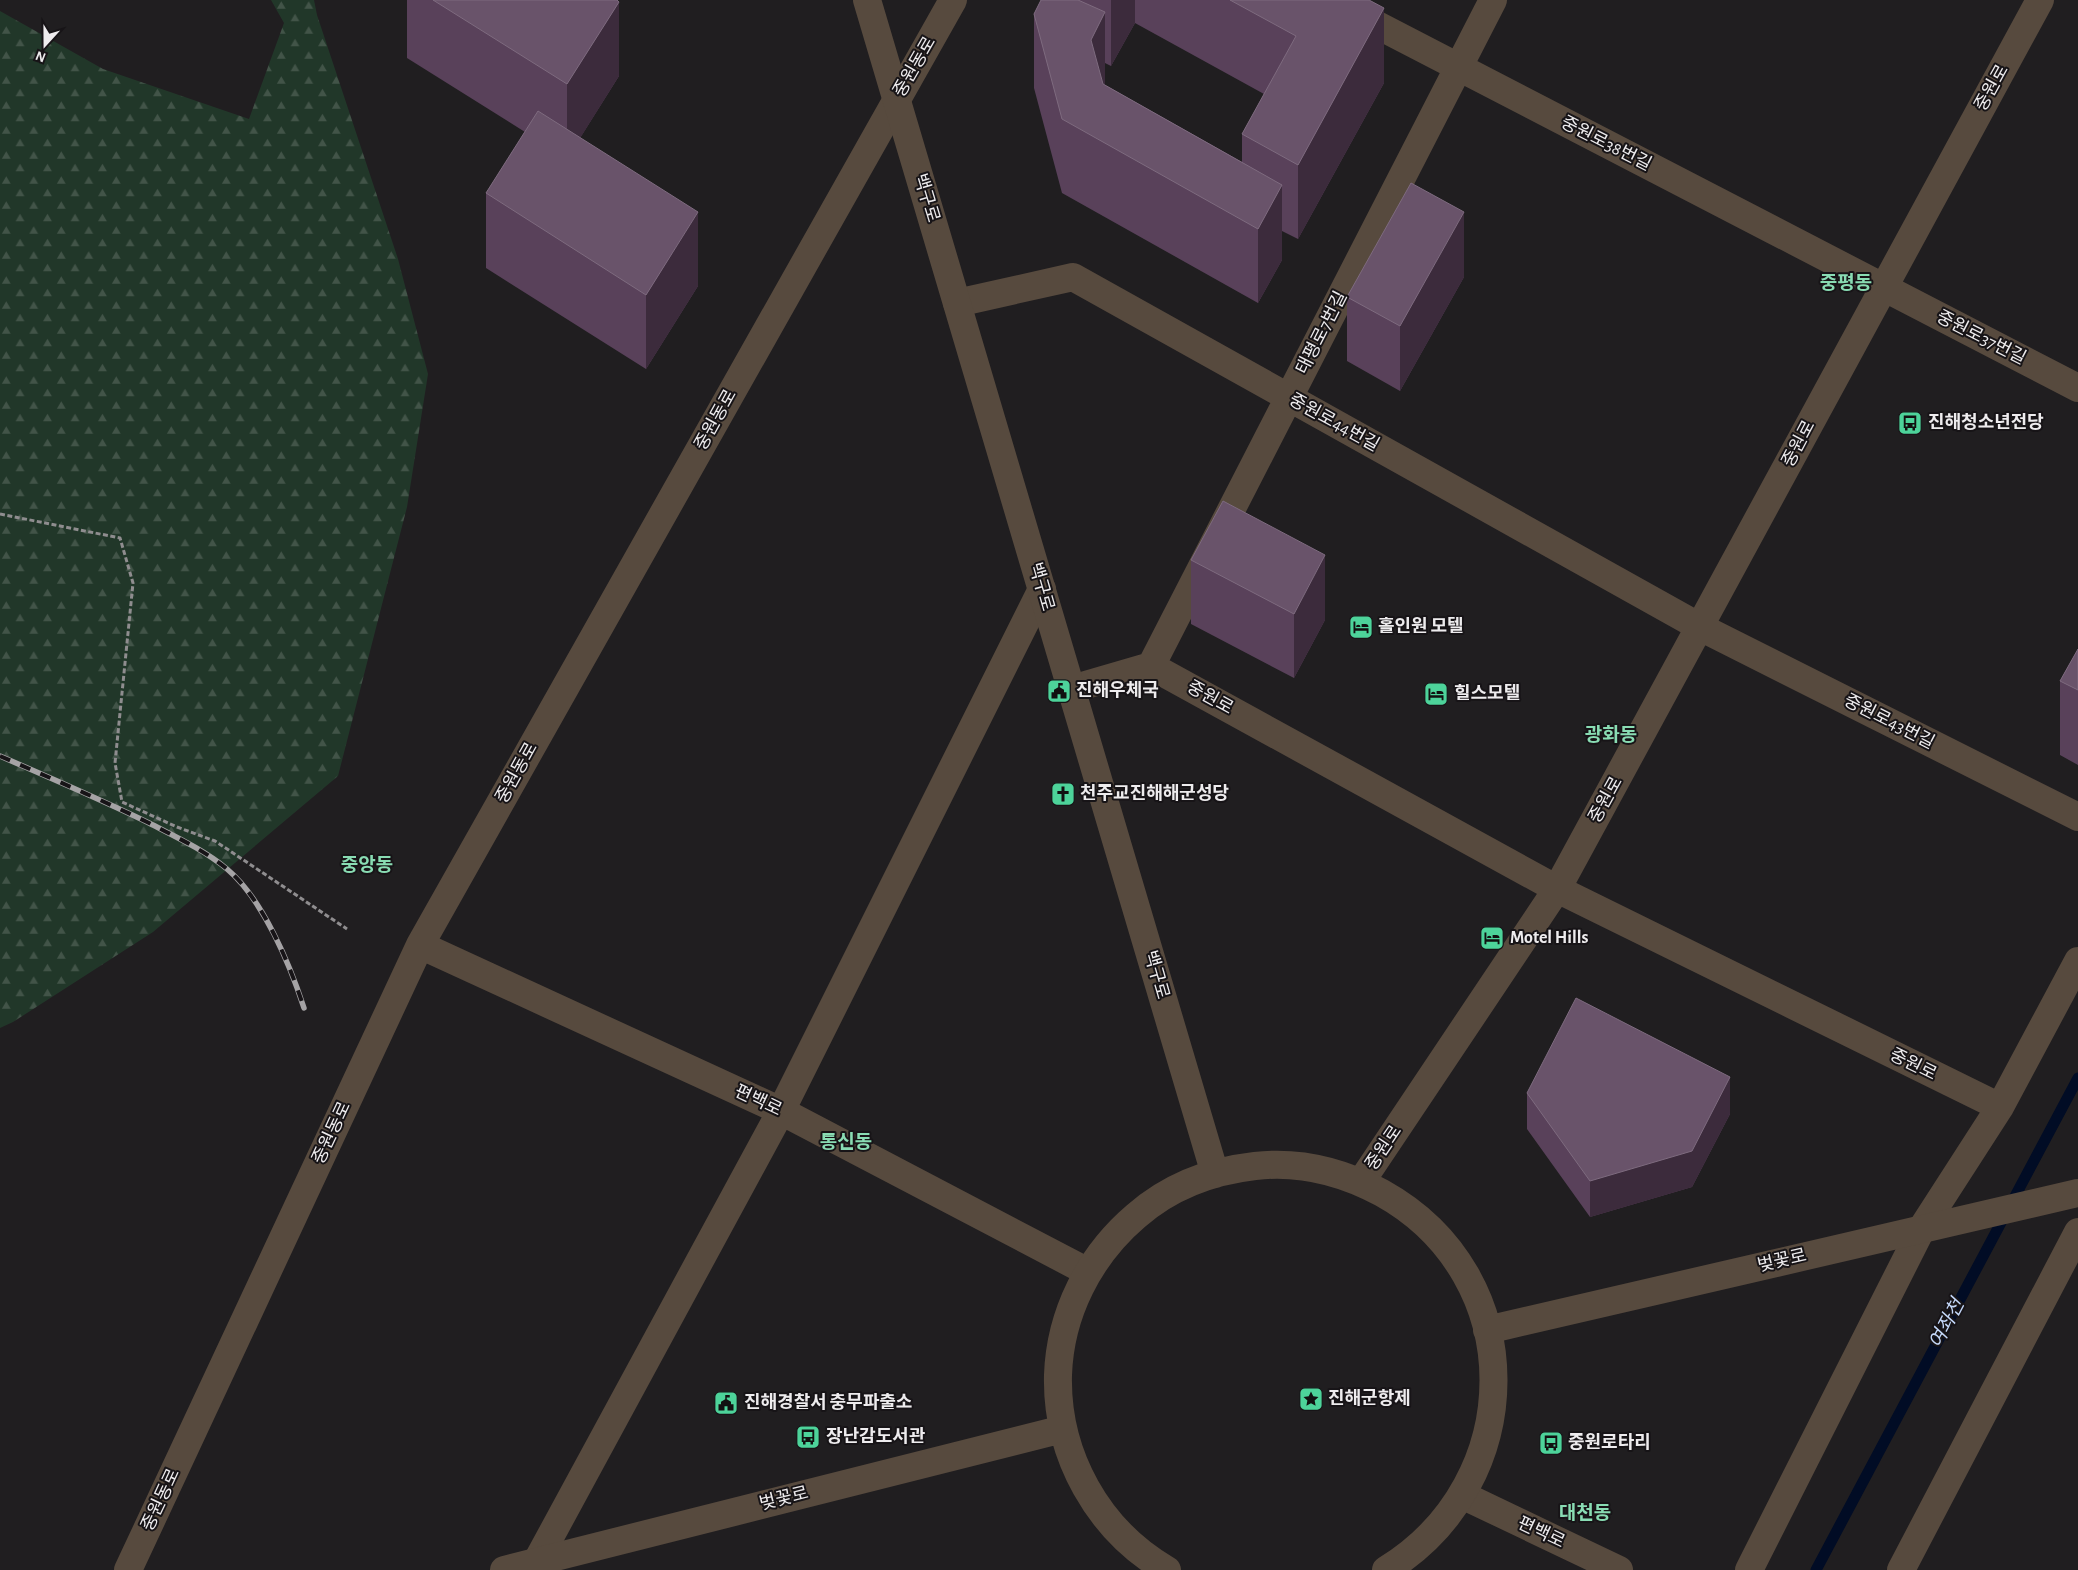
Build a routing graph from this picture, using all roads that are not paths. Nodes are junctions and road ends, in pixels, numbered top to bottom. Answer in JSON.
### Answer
{"nodes":[{"id":1,"x":867,"y":0,"type":"edge"},
{"id":2,"x":954,"y":0,"type":"edge"},
{"id":3,"x":1329,"y":0,"type":"edge"},
{"id":4,"x":1493,"y":0,"type":"edge"},
{"id":5,"x":2040,"y":0,"type":"edge"},
{"id":6,"x":1458,"y":67,"type":"junction"},
{"id":7,"x":897,"y":100,"type":"junction"},
{"id":8,"x":1884,"y":287,"type":"junction"},
{"id":9,"x":957,"y":303,"type":"junction"},
{"id":10,"x":2078,"y":388,"type":"edge"},
{"id":11,"x":1288,"y":398,"type":"junction"},
{"id":12,"x":1042,"y":589,"type":"junction"},
{"id":13,"x":1700,"y":627,"type":"junction"},
{"id":14,"x":1151,"y":666,"type":"junction"},
{"id":15,"x":1072,"y":689,"type":"junction"},
{"id":16,"x":2078,"y":817,"type":"edge"},
{"id":17,"x":1558,"y":889,"type":"junction"},
{"id":18,"x":420,"y":945,"type":"junction"},
{"id":19,"x":2078,"y":961,"type":"edge"},
{"id":20,"x":2000,"y":1107,"type":"junction"},
{"id":21,"x":781,"y":1111,"type":"junction"},
{"id":22,"x":1215,"y":1174,"type":"junction"},
{"id":23,"x":1361,"y":1182,"type":"junction"},
{"id":24,"x":2078,"y":1192,"type":"edge"},
{"id":25,"x":1922,"y":1228,"type":"junction"},
{"id":26,"x":2078,"y":1232,"type":"edge"},
{"id":27,"x":1088,"y":1272,"type":"junction"},
{"id":28,"x":1487,"y":1330,"type":"junction"},
{"id":29,"x":1063,"y":1429,"type":"junction"},
{"id":30,"x":1462,"y":1496,"type":"junction"},
{"id":31,"x":540,"y":1565,"type":"edge"},
{"id":32,"x":128,"y":1570,"type":"edge"},
{"id":33,"x":504,"y":1570,"type":"edge"},
{"id":34,"x":1167,"y":1570,"type":"edge"},
{"id":35,"x":1386,"y":1570,"type":"edge"},
{"id":36,"x":1619,"y":1570,"type":"edge"},
{"id":37,"x":1749,"y":1570,"type":"edge"},
{"id":38,"x":1901,"y":1570,"type":"edge"}],
"edges":[{"from":1,"to":7,"type":"street","name":"백구로"},
{"from":2,"to":7,"type":"street","name":"중원동로"},
{"from":3,"to":6,"type":"street","name":"중원로38번길"},
{"from":4,"to":6,"type":"street","name":"태평로7번길"},
{"from":5,"to":8,"type":"street","name":"중원로"},
{"from":6,"to":8,"type":"street","name":"중원로38번길"},
{"from":6,"to":11,"type":"street","name":"태평로7번길"},
{"from":7,"to":9,"type":"street","name":"백구로"},
{"from":7,"to":18,"type":"street","name":"중원동로"},
{"from":8,"to":10,"type":"street","name":"중원로37번길"},
{"from":8,"to":13,"type":"street","name":"중원로"},
{"from":9,"to":11,"type":"street","name":"중원로44번길"},
{"from":9,"to":12,"type":"street","name":"백구로"},
{"from":11,"to":13,"type":"street","name":"중원로44번길"},
{"from":11,"to":14,"type":"street","name":"태평로7번길"},
{"from":12,"to":15,"type":"street","name":"백구로"},
{"from":12,"to":21,"type":"street"},
{"from":13,"to":16,"type":"street","name":"중원로43번길"},
{"from":13,"to":17,"type":"street","name":"중원로"},
{"from":14,"to":15,"type":"street"},
{"from":14,"to":17,"type":"street","name":"중원로"},
{"from":15,"to":22,"type":"street","name":"백구로"},
{"from":17,"to":20,"type":"street","name":"중원로"},
{"from":17,"to":23,"type":"street","name":"중원로"},
{"from":18,"to":21,"type":"street","name":"편백로"},
{"from":18,"to":32,"type":"street","name":"중원동로"},
{"from":19,"to":20,"type":"street"},
{"from":20,"to":25,"type":"street"},
{"from":21,"to":27,"type":"street","name":"편백로"},
{"from":21,"to":31,"type":"street"},
{"from":22,"to":23,"type":"street"},
{"from":22,"to":27,"type":"street"},
{"from":23,"to":28,"type":"street"},
{"from":24,"to":25,"type":"street","name":"벚꽃로"},
{"from":25,"to":28,"type":"street","name":"벚꽃로"},
{"from":25,"to":37,"type":"street"},
{"from":26,"to":38,"type":"street"},
{"from":27,"to":29,"type":"street"},
{"from":28,"to":30,"type":"street"},
{"from":29,"to":31,"type":"street","name":"벚꽃로"},
{"from":29,"to":34,"type":"street"},
{"from":30,"to":35,"type":"street"},
{"from":30,"to":36,"type":"street","name":"편백로"},
{"from":31,"to":33,"type":"street","name":"벚꽃로"}]}
